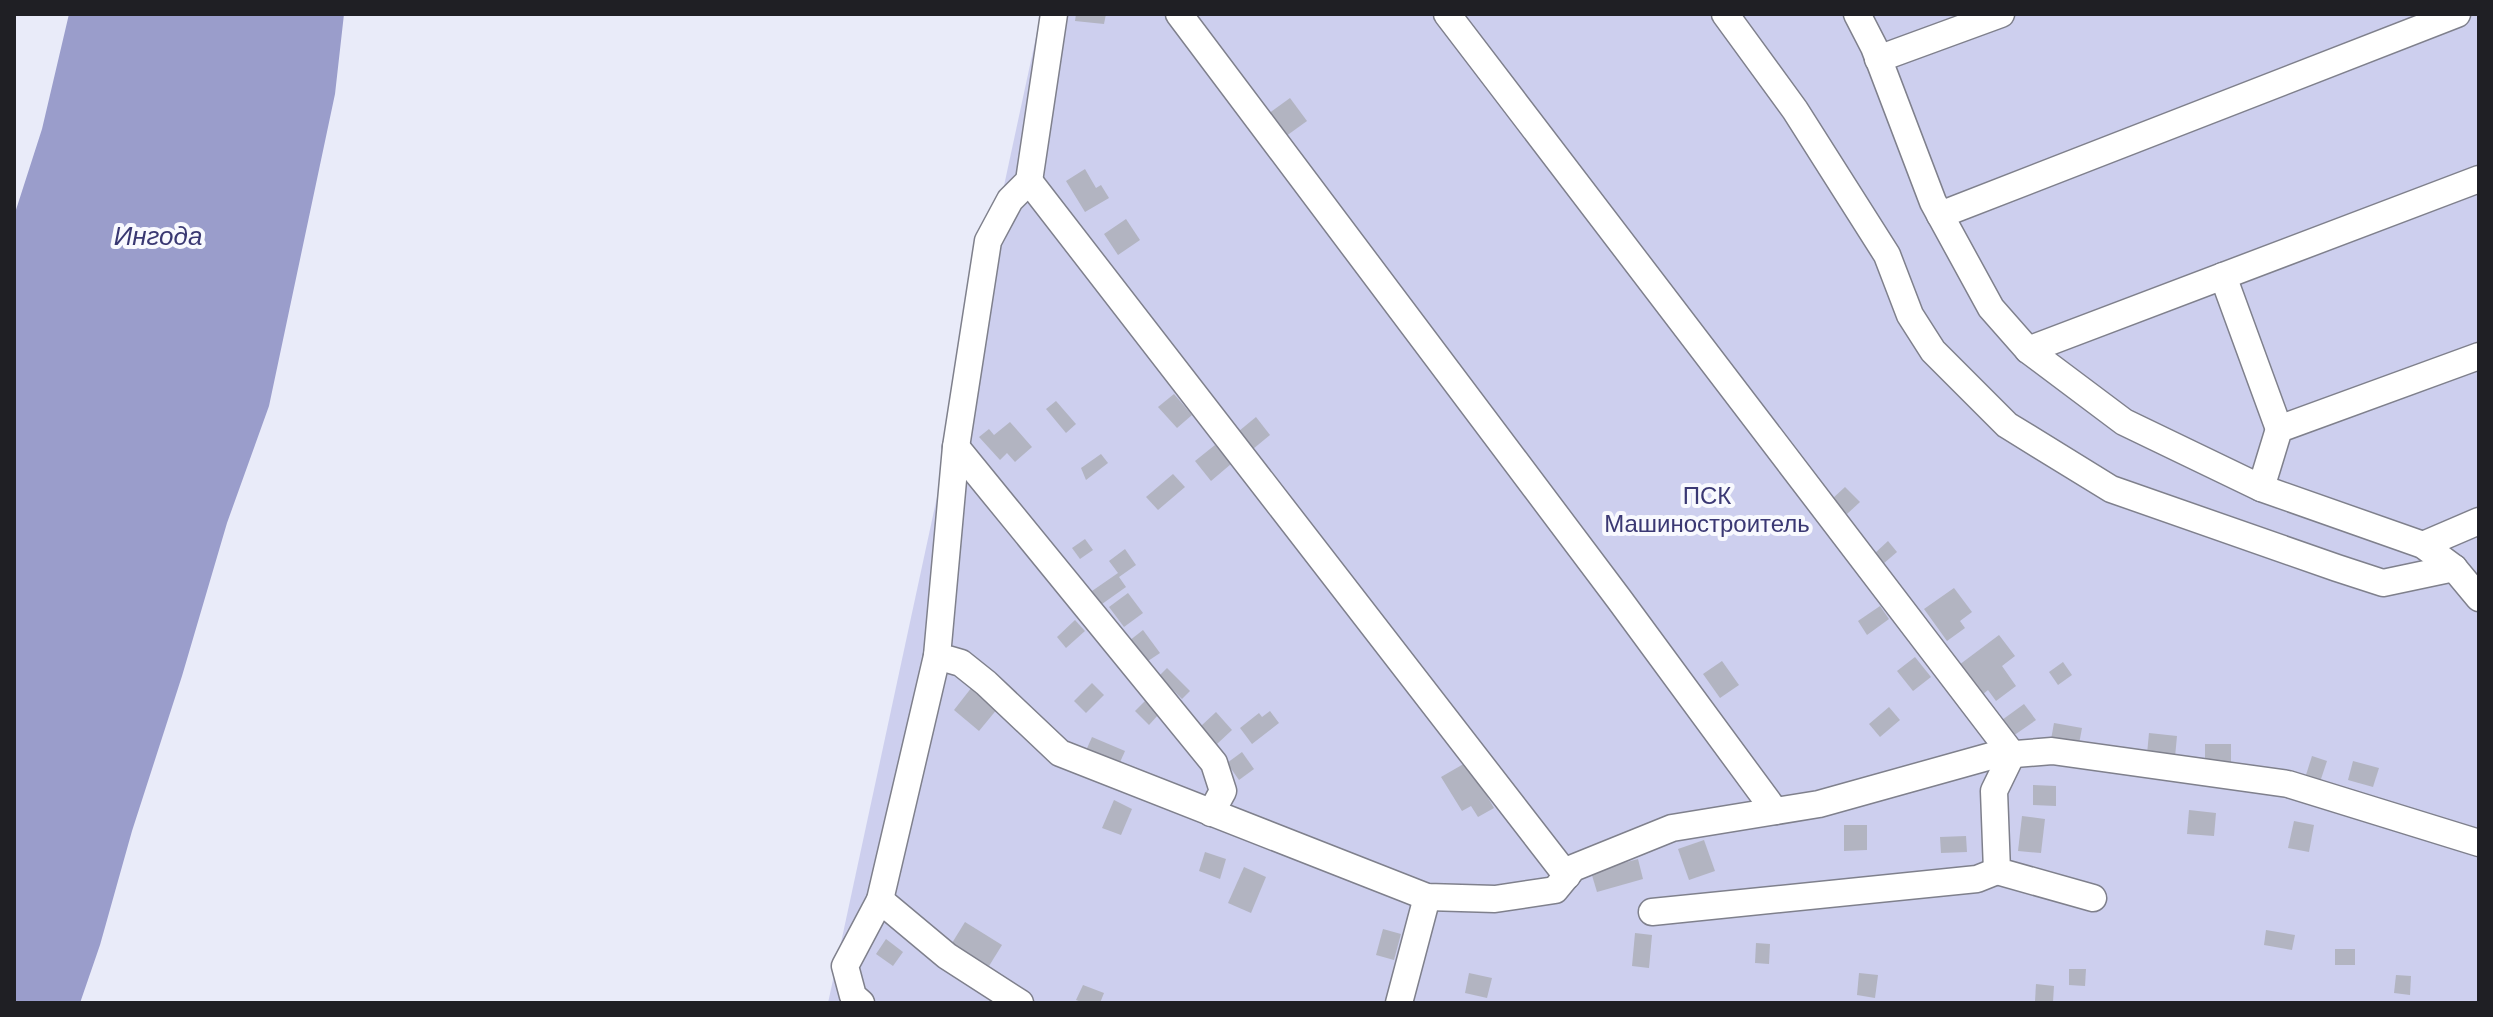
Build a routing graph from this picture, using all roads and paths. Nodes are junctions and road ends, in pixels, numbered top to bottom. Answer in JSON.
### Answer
{"nodes":[{"id":1,"x":1054,"y":14,"type":"edge"},
{"id":2,"x":1179,"y":14,"type":"edge"},
{"id":3,"x":1447,"y":14,"type":"edge"},
{"id":4,"x":1725,"y":14,"type":"edge"},
{"id":5,"x":1857,"y":14,"type":"edge"},
{"id":6,"x":2001,"y":14,"type":"edge"},
{"id":7,"x":2457,"y":14,"type":"edge"},
{"id":8,"x":1878,"y":59,"type":"junction"},
{"id":9,"x":2479,"y":179,"type":"edge"},
{"id":10,"x":1029,"y":181,"type":"junction"},
{"id":11,"x":1940,"y":215,"type":"junction"},
{"id":12,"x":2223,"y":276,"type":"junction"},
{"id":13,"x":2028,"y":350,"type":"junction"},
{"id":14,"x":2479,"y":356,"type":"edge"},
{"id":15,"x":2279,"y":429,"type":"junction"},
{"id":16,"x":956,"y":447,"type":"junction"},
{"id":17,"x":2261,"y":488,"type":"junction"},
{"id":18,"x":2479,"y":521,"type":"edge"},
{"id":19,"x":2423,"y":545,"type":"junction"},
{"id":20,"x":2454,"y":568,"type":"junction"},
{"id":21,"x":2479,"y":598,"type":"edge"},
{"id":22,"x":937,"y":656,"type":"junction"},
{"id":23,"x":2012,"y":754,"type":"junction"},
{"id":24,"x":1775,"y":811,"type":"junction"},
{"id":25,"x":1211,"y":813,"type":"junction"},
{"id":26,"x":2479,"y":843,"type":"edge"},
{"id":27,"x":1997,"y":871,"type":"junction"},
{"id":28,"x":1567,"y":876,"type":"junction"},
{"id":29,"x":1427,"y":897,"type":"junction"},
{"id":30,"x":2093,"y":898,"type":"dead end"},
{"id":31,"x":880,"y":900,"type":"junction"},
{"id":32,"x":1652,"y":912,"type":"dead end"},
{"id":33,"x":861,"y":1003,"type":"edge"},
{"id":34,"x":1020,"y":1003,"type":"edge"},
{"id":35,"x":1399,"y":1003,"type":"edge"}],
"edges":[{"from":1,"to":10,"type":"street"},
{"from":2,"to":24,"type":"street"},
{"from":3,"to":23,"type":"street"},
{"from":4,"to":20,"type":"street"},
{"from":5,"to":8,"type":"street"},
{"from":6,"to":8,"type":"street"},
{"from":7,"to":11,"type":"street"},
{"from":8,"to":11,"type":"street"},
{"from":9,"to":12,"type":"street"},
{"from":10,"to":16,"type":"street"},
{"from":10,"to":28,"type":"street"},
{"from":11,"to":13,"type":"street"},
{"from":12,"to":13,"type":"street"},
{"from":12,"to":15,"type":"street"},
{"from":13,"to":17,"type":"street"},
{"from":14,"to":15,"type":"street"},
{"from":15,"to":17,"type":"street"},
{"from":16,"to":22,"type":"street"},
{"from":16,"to":25,"type":"street"},
{"from":17,"to":19,"type":"street"},
{"from":18,"to":19,"type":"street"},
{"from":19,"to":20,"type":"street"},
{"from":20,"to":21,"type":"street"},
{"from":22,"to":25,"type":"street"},
{"from":22,"to":31,"type":"street"},
{"from":23,"to":24,"type":"street"},
{"from":23,"to":26,"type":"street"},
{"from":23,"to":27,"type":"street"},
{"from":24,"to":28,"type":"street"},
{"from":25,"to":29,"type":"street"},
{"from":27,"to":30,"type":"street"},
{"from":27,"to":32,"type":"street"},
{"from":28,"to":29,"type":"street"},
{"from":29,"to":35,"type":"street"},
{"from":31,"to":33,"type":"street"},
{"from":31,"to":34,"type":"street"}]}
